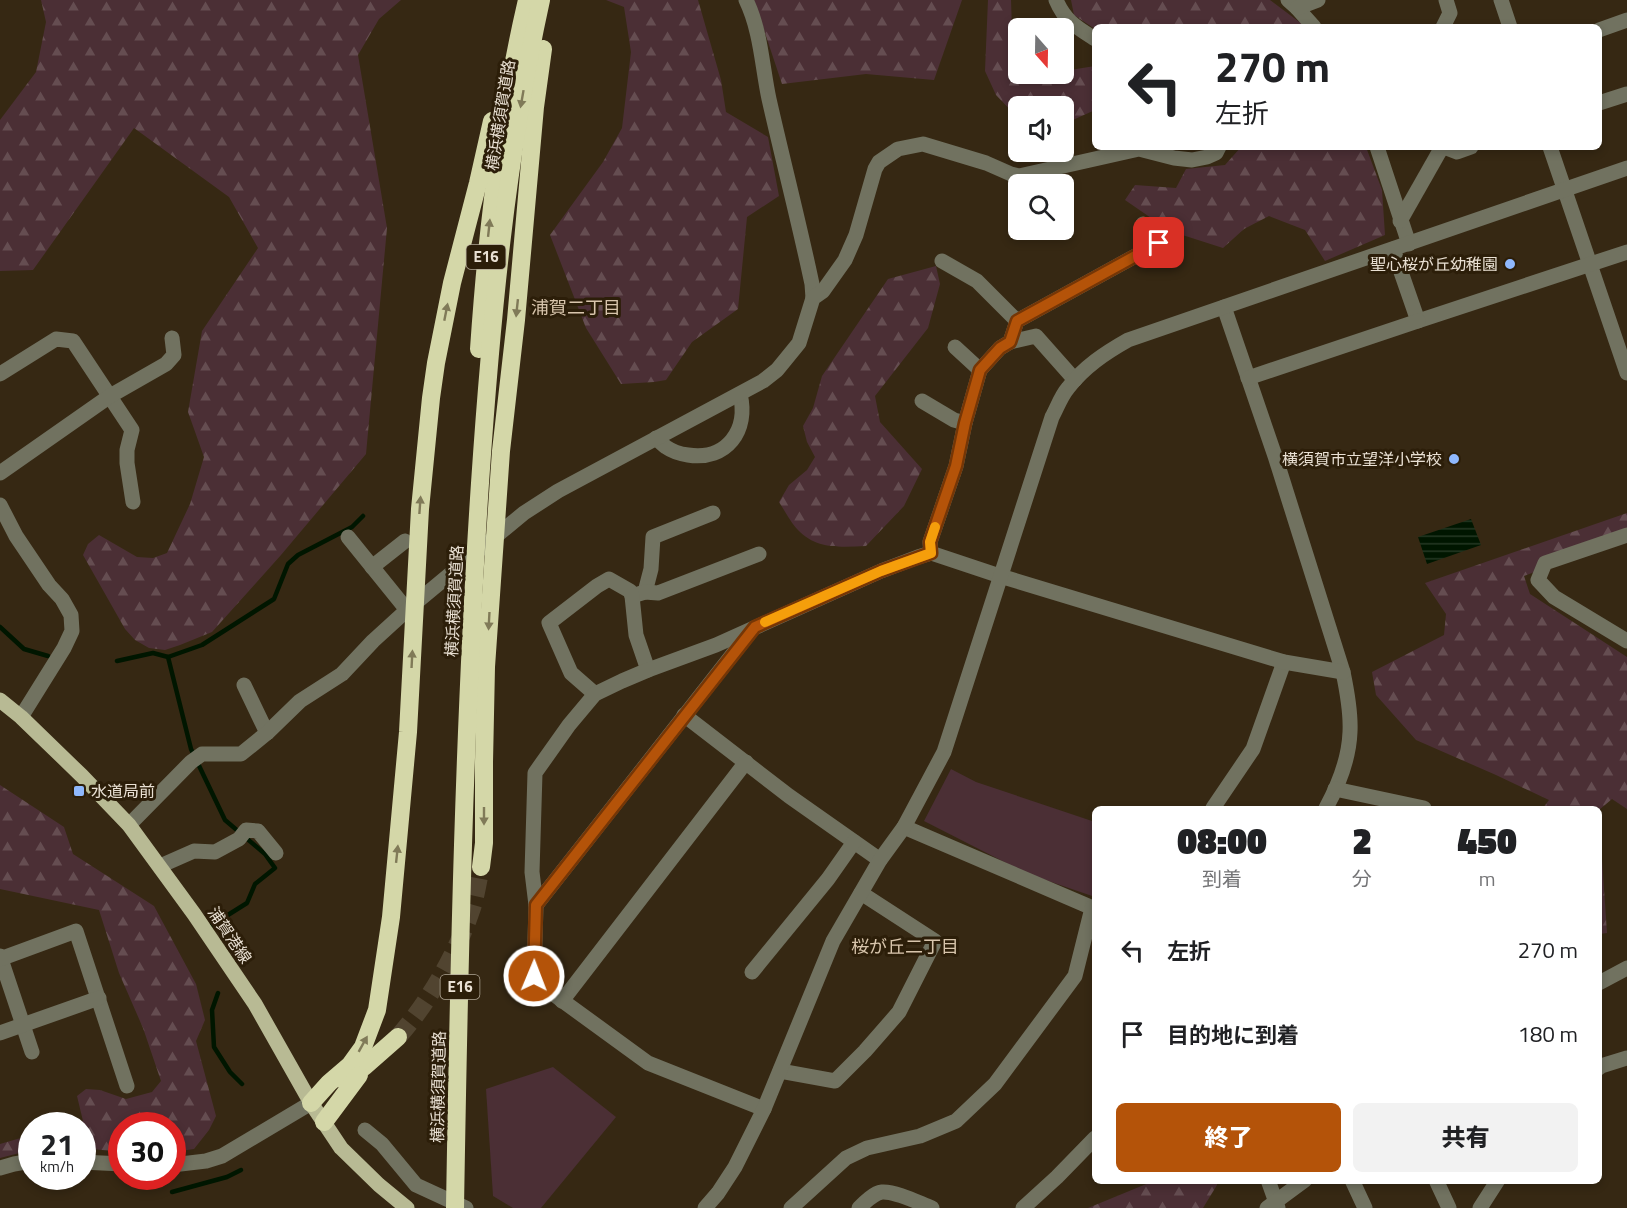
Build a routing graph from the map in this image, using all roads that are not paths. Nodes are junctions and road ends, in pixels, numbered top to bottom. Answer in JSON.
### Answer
{"nodes":[{"id":1,"x":517,"y":0,"type":"edge"},
{"id":2,"x":527,"y":0,"type":"edge"},
{"id":3,"x":541,"y":0,"type":"edge"},
{"id":4,"x":551,"y":0,"type":"edge"},
{"id":5,"x":746,"y":0,"type":"edge"},
{"id":6,"x":1056,"y":0,"type":"edge"},
{"id":7,"x":1318,"y":0,"type":"edge"},
{"id":8,"x":1446,"y":0,"type":"edge"},
{"id":9,"x":1501,"y":0,"type":"edge"},
{"id":10,"x":1292,"y":4,"type":"edge"},
{"id":11,"x":1627,"y":20,"type":"edge"},
{"id":12,"x":1311,"y":24,"type":"edge"},
{"id":13,"x":1444,"y":24,"type":"edge"},
{"id":14,"x":1509,"y":24,"type":"edge"},
{"id":15,"x":1602,"y":29,"type":"edge"},
{"id":16,"x":1092,"y":37,"type":"edge"},
{"id":17,"x":1627,"y":94,"type":"edge"},
{"id":18,"x":1602,"y":103,"type":"edge"},
{"id":19,"x":1134,"y":150,"type":"edge"},
{"id":20,"x":1142,"y":150,"type":"edge"},
{"id":21,"x":1218,"y":150,"type":"edge"},
{"id":22,"x":1378,"y":150,"type":"edge"},
{"id":23,"x":1441,"y":150,"type":"edge"},
{"id":24,"x":1551,"y":150,"type":"edge"},
{"id":25,"x":1627,"y":168,"type":"edge"},
{"id":26,"x":1564,"y":188,"type":"junction"},
{"id":27,"x":1400,"y":221,"type":"junction"},
{"id":28,"x":1143,"y":224,"type":"dead end"},
{"id":29,"x":1409,"y":244,"type":"junction"},
{"id":30,"x":1393,"y":249,"type":"junction"},
{"id":31,"x":1627,"y":252,"type":"edge"},
{"id":32,"x":942,"y":261,"type":"dead end"},
{"id":33,"x":1590,"y":264,"type":"junction"},
{"id":34,"x":813,"y":298,"type":"junction"},
{"id":35,"x":1224,"y":307,"type":"junction"},
{"id":36,"x":1017,"y":321,"type":"junction"},
{"id":37,"x":1418,"y":321,"type":"junction"},
{"id":38,"x":1620,"y":330,"type":"edge"},
{"id":39,"x":172,"y":338,"type":"dead end"},
{"id":40,"x":1010,"y":342,"type":"junction"},
{"id":41,"x":955,"y":347,"type":"dead end"},
{"id":42,"x":980,"y":370,"type":"junction"},
{"id":43,"x":1627,"y":373,"type":"edge"},
{"id":44,"x":0,"y":374,"type":"edge"},
{"id":45,"x":1248,"y":378,"type":"junction"},
{"id":46,"x":1075,"y":380,"type":"junction"},
{"id":47,"x":740,"y":394,"type":"junction"},
{"id":48,"x":110,"y":396,"type":"junction"},
{"id":49,"x":922,"y":401,"type":"dead end"},
{"id":50,"x":965,"y":423,"type":"junction"},
{"id":51,"x":656,"y":438,"type":"junction"},
{"id":52,"x":0,"y":473,"type":"edge"},
{"id":53,"x":133,"y":502,"type":"dead end"},
{"id":54,"x":0,"y":506,"type":"edge"},
{"id":55,"x":713,"y":513,"type":"dead end"},
{"id":56,"x":473,"y":515,"type":"junction"},
{"id":57,"x":1627,"y":535,"type":"edge"},
{"id":58,"x":348,"y":537,"type":"dead end"},
{"id":59,"x":405,"y":541,"type":"dead end"},
{"id":60,"x":931,"y":553,"type":"junction"},
{"id":61,"x":759,"y":554,"type":"dead end"},
{"id":62,"x":372,"y":567,"type":"junction"},
{"id":63,"x":1000,"y":576,"type":"junction"},
{"id":64,"x":639,"y":594,"type":"junction"},
{"id":65,"x":407,"y":610,"type":"junction"},
{"id":66,"x":755,"y":627,"type":"junction"},
{"id":67,"x":1627,"y":641,"type":"edge"},
{"id":68,"x":1284,"y":662,"type":"junction"},
{"id":69,"x":648,"y":670,"type":"junction"},
{"id":70,"x":1342,"y":672,"type":"junction"},
{"id":71,"x":244,"y":685,"type":"dead end"},
{"id":72,"x":595,"y":694,"type":"junction"},
{"id":73,"x":0,"y":700,"type":"edge"},
{"id":74,"x":684,"y":715,"type":"junction"},
{"id":75,"x":21,"y":717,"type":"junction"},
{"id":76,"x":267,"y":733,"type":"junction"},
{"id":77,"x":746,"y":762,"type":"junction"},
{"id":78,"x":1335,"y":789,"type":"junction"},
{"id":79,"x":1214,"y":806,"type":"edge"},
{"id":80,"x":1327,"y":806,"type":"edge"},
{"id":81,"x":1415,"y":806,"type":"edge"},
{"id":82,"x":129,"y":825,"type":"junction"},
{"id":83,"x":904,"y":827,"type":"junction"},
{"id":84,"x":854,"y":842,"type":"junction"},
{"id":85,"x":276,"y":853,"type":"dead end"},
{"id":86,"x":880,"y":860,"type":"junction"},
{"id":87,"x":160,"y":866,"type":"junction"},
{"id":88,"x":481,"y":867,"type":"tunnel mouth"},
{"id":89,"x":861,"y":893,"type":"junction"},
{"id":90,"x":536,"y":905,"type":"junction"},
{"id":91,"x":1092,"y":907,"type":"edge"},
{"id":92,"x":1092,"y":915,"type":"edge"},
{"id":93,"x":0,"y":958,"type":"edge"},
{"id":94,"x":1627,"y":968,"type":"edge"},
{"id":95,"x":752,"y":972,"type":"dead end"},
{"id":96,"x":1602,"y":981,"type":"edge"},
{"id":97,"x":99,"y":998,"type":"junction"},
{"id":98,"x":562,"y":1001,"type":"junction"},
{"id":99,"x":23,"y":1025,"type":"junction"},
{"id":100,"x":0,"y":1033,"type":"edge"},
{"id":101,"x":398,"y":1037,"type":"tunnel mouth"},
{"id":102,"x":32,"y":1052,"type":"dead end"},
{"id":103,"x":1627,"y":1058,"type":"edge"},
{"id":104,"x":366,"y":1066,"type":"junction"},
{"id":105,"x":1602,"y":1066,"type":"edge"},
{"id":106,"x":780,"y":1071,"type":"junction"},
{"id":107,"x":127,"y":1086,"type":"dead end"},
{"id":108,"x":311,"y":1103,"type":"junction"},
{"id":109,"x":764,"y":1109,"type":"junction"},
{"id":110,"x":324,"y":1122,"type":"junction"},
{"id":111,"x":365,"y":1130,"type":"dead end"},
{"id":112,"x":1092,"y":1141,"type":"edge"},
{"id":113,"x":18,"y":1163,"type":"edge"},
{"id":114,"x":186,"y":1163,"type":"edge"},
{"id":115,"x":0,"y":1168,"type":"edge"},
{"id":116,"x":1269,"y":1184,"type":"edge"},
{"id":117,"x":1300,"y":1184,"type":"edge"},
{"id":118,"x":1354,"y":1184,"type":"edge"},
{"id":119,"x":1438,"y":1184,"type":"edge"},
{"id":120,"x":1495,"y":1184,"type":"edge"},
{"id":121,"x":454,"y":1203,"type":"edge"},
{"id":122,"x":1274,"y":1206,"type":"edge"},
{"id":123,"x":928,"y":1207,"type":"edge"},
{"id":124,"x":407,"y":1208,"type":"edge"},
{"id":125,"x":705,"y":1208,"type":"edge"},
{"id":126,"x":791,"y":1208,"type":"edge"},
{"id":127,"x":859,"y":1208,"type":"edge"},
{"id":128,"x":1023,"y":1208,"type":"edge"},
{"id":129,"x":1365,"y":1208,"type":"edge"},
{"id":130,"x":1449,"y":1208,"type":"edge"},
{"id":131,"x":1480,"y":1208,"type":"edge"}],
"edges":[{"from":108,"to":1,"type":"highway","one_way":true},
{"from":56,"to":2,"type":"highway","name":"横浜横須賀道路","number":"E16","one_way":true},
{"from":3,"to":56,"type":"highway","name":"横浜横須賀道路","number":"E16","one_way":true},
{"from":4,"to":88,"type":"highway","one_way":true},
{"from":5,"to":34,"type":"street"},
{"from":6,"to":16,"type":"street"},
{"from":7,"to":10,"type":"street"},
{"from":8,"to":13,"type":"street"},
{"from":9,"to":14,"type":"street"},
{"from":10,"to":12,"type":"street"},
{"from":11,"to":15,"type":"street"},
{"from":17,"to":18,"type":"street"},
{"from":19,"to":34,"type":"street"},
{"from":20,"to":21,"type":"street"},
{"from":22,"to":27,"type":"street"},
{"from":23,"to":27,"type":"street"},
{"from":24,"to":26,"type":"street"},
{"from":25,"to":26,"type":"street"},
{"from":26,"to":29,"type":"street"},
{"from":26,"to":33,"type":"street"},
{"from":27,"to":29,"type":"street"},
{"from":28,"to":36,"type":"street"},
{"from":29,"to":30,"type":"street"},
{"from":30,"to":35,"type":"street"},
{"from":30,"to":37,"type":"street"},
{"from":31,"to":33,"type":"street"},
{"from":32,"to":36,"type":"street"},
{"from":33,"to":37,"type":"street"},
{"from":33,"to":38,"type":"street"},
{"from":34,"to":47,"type":"street"},
{"from":35,"to":45,"type":"street"},
{"from":35,"to":46,"type":"street"},
{"from":36,"to":40,"type":"street"},
{"from":37,"to":45,"type":"street"},
{"from":38,"to":43,"type":"street"},
{"from":39,"to":48,"type":"street"},
{"from":40,"to":42,"type":"street"},
{"from":40,"to":46,"type":"street"},
{"from":41,"to":42,"type":"street"},
{"from":42,"to":50,"type":"street"},
{"from":44,"to":48,"type":"street"},
{"from":45,"to":70,"type":"street"},
{"from":46,"to":63,"type":"street"},
{"from":47,"to":51,"type":"street"},
{"from":47,"to":51,"type":"street"},
{"from":48,"to":52,"type":"street"},
{"from":48,"to":53,"type":"street"},
{"from":49,"to":50,"type":"street"},
{"from":50,"to":60,"type":"street"},
{"from":51,"to":65,"type":"street"},
{"from":54,"to":75,"type":"street"},
{"from":55,"to":64,"type":"street"},
{"from":56,"to":121,"type":"highway","name":"横浜横須賀道路","number":"E16"},
{"from":57,"to":67,"type":"street"},
{"from":58,"to":62,"type":"street"},
{"from":59,"to":62,"type":"street"},
{"from":60,"to":63,"type":"street"},
{"from":60,"to":66,"type":"street"},
{"from":61,"to":64,"type":"street"},
{"from":62,"to":65,"type":"street"},
{"from":63,"to":68,"type":"street"},
{"from":63,"to":83,"type":"street"},
{"from":64,"to":69,"type":"street"},
{"from":64,"to":72,"type":"street"},
{"from":65,"to":76,"type":"street"},
{"from":66,"to":69,"type":"street"},
{"from":66,"to":74,"type":"street"},
{"from":68,"to":70,"type":"street"},
{"from":68,"to":79,"type":"street"},
{"from":69,"to":72,"type":"street"},
{"from":70,"to":78,"type":"street"},
{"from":71,"to":76,"type":"street"},
{"from":72,"to":90,"type":"street"},
{"from":73,"to":75,"type":"main road","name":"浦賀港線"},
{"from":74,"to":77,"type":"street"},
{"from":74,"to":90,"type":"street"},
{"from":75,"to":82,"type":"main road","name":"浦賀港線"},
{"from":76,"to":82,"type":"street"},
{"from":77,"to":84,"type":"street"},
{"from":77,"to":98,"type":"street"},
{"from":78,"to":80,"type":"street"},
{"from":78,"to":81,"type":"street"},
{"from":82,"to":87,"type":"main road","name":"浦賀港線"},
{"from":83,"to":86,"type":"street"},
{"from":83,"to":91,"type":"street"},
{"from":84,"to":86,"type":"street"},
{"from":84,"to":95,"type":"street"},
{"from":85,"to":87,"type":"street"},
{"from":86,"to":89,"type":"street"},
{"from":87,"to":108,"type":"main road","name":"浦賀港線"},
{"from":89,"to":106,"type":"street"},
{"from":89,"to":106,"type":"street"},
{"from":90,"to":98,"type":"street"},
{"from":92,"to":126,"type":"street"},
{"from":93,"to":97,"type":"street"},
{"from":93,"to":99,"type":"street"},
{"from":94,"to":96,"type":"street"},
{"from":97,"to":99,"type":"street"},
{"from":97,"to":107,"type":"street"},
{"from":98,"to":109,"type":"street"},
{"from":99,"to":100,"type":"street"},
{"from":99,"to":102,"type":"street"},
{"from":101,"to":104,"type":"highway"},
{"from":103,"to":105,"type":"street"},
{"from":104,"to":108,"type":"highway"},
{"from":104,"to":110,"type":"highway"},
{"from":106,"to":109,"type":"street"},
{"from":108,"to":110,"type":"main road","name":"浦賀港線"},
{"from":108,"to":114,"type":"street"},
{"from":109,"to":125,"type":"street"},
{"from":110,"to":124,"type":"main road","name":"浦賀港線"},
{"from":111,"to":121,"type":"street"},
{"from":112,"to":128,"type":"street"},
{"from":113,"to":115,"type":"street"},
{"from":116,"to":122,"type":"street"},
{"from":117,"to":122,"type":"street"},
{"from":118,"to":129,"type":"street"},
{"from":119,"to":130,"type":"street"},
{"from":120,"to":131,"type":"street"},
{"from":123,"to":127,"type":"street"}]}
